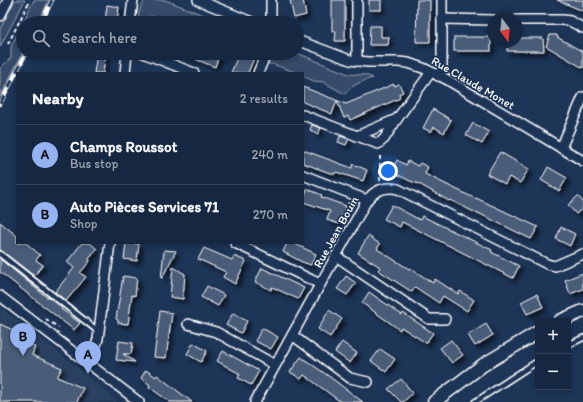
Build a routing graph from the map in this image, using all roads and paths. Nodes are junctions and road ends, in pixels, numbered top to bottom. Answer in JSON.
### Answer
{"nodes":[{"id":1,"x":8,"y":0,"type":"edge"},
{"id":2,"x":30,"y":0,"type":"edge"},
{"id":3,"x":133,"y":0,"type":"edge"},
{"id":4,"x":198,"y":0,"type":"edge"},
{"id":5,"x":271,"y":0,"type":"edge"},
{"id":6,"x":357,"y":0,"type":"edge"},
{"id":7,"x":442,"y":0,"type":"edge"},
{"id":8,"x":0,"y":16,"type":"edge"},
{"id":9,"x":22,"y":16,"type":"edge"},
{"id":10,"x":131,"y":16,"type":"edge"},
{"id":11,"x":237,"y":16,"type":"edge"},
{"id":12,"x":271,"y":16,"type":"edge"},
{"id":13,"x":442,"y":20,"type":"junction"},
{"id":14,"x":487,"y":20,"type":"edge"},
{"id":15,"x":523,"y":20,"type":"edge"},
{"id":16,"x":16,"y":28,"type":"edge"},
{"id":17,"x":583,"y":28,"type":"edge"},
{"id":18,"x":304,"y":43,"type":"edge"},
{"id":19,"x":8,"y":44,"type":"dead end"},
{"id":20,"x":126,"y":60,"type":"edge"},
{"id":21,"x":161,"y":60,"type":"edge"},
{"id":22,"x":263,"y":60,"type":"edge"},
{"id":23,"x":357,"y":61,"type":"junction"},
{"id":24,"x":125,"y":72,"type":"edge"},
{"id":25,"x":191,"y":72,"type":"edge"},
{"id":26,"x":258,"y":72,"type":"edge"},
{"id":27,"x":435,"y":74,"type":"junction"},
{"id":28,"x":583,"y":97,"type":"edge"},
{"id":29,"x":304,"y":115,"type":"edge"},
{"id":30,"x":397,"y":119,"type":"junction"},
{"id":31,"x":357,"y":136,"type":"junction"},
{"id":32,"x":378,"y":144,"type":"junction"},
{"id":33,"x":561,"y":148,"type":"junction"},
{"id":34,"x":583,"y":161,"type":"edge"},
{"id":35,"x":304,"y":175,"type":"edge"},
{"id":36,"x":380,"y":190,"type":"junction"},
{"id":37,"x":367,"y":200,"type":"junction"},
{"id":38,"x":110,"y":244,"type":"edge"},
{"id":39,"x":237,"y":244,"type":"edge"},
{"id":40,"x":0,"y":254,"type":"edge"},
{"id":41,"x":583,"y":254,"type":"edge"},
{"id":42,"x":336,"y":256,"type":"junction"},
{"id":43,"x":320,"y":284,"type":"junction"},
{"id":44,"x":0,"y":296,"type":"edge"},
{"id":45,"x":583,"y":311,"type":"edge"},
{"id":46,"x":567,"y":318,"type":"edge"},
{"id":47,"x":445,"y":320,"type":"dead end"},
{"id":48,"x":188,"y":324,"type":"dead end"},
{"id":49,"x":98,"y":331,"type":"junction"},
{"id":50,"x":535,"y":334,"type":"edge"},
{"id":51,"x":292,"y":335,"type":"junction"},
{"id":52,"x":583,"y":338,"type":"edge"},
{"id":53,"x":571,"y":344,"type":"edge"},
{"id":54,"x":535,"y":363,"type":"edge"},
{"id":55,"x":90,"y":365,"type":"junction"},
{"id":56,"x":275,"y":366,"type":"junction"},
{"id":57,"x":368,"y":382,"type":"dead end"},
{"id":58,"x":139,"y":402,"type":"edge"},
{"id":59,"x":255,"y":402,"type":"edge"},
{"id":60,"x":434,"y":402,"type":"edge"},
{"id":61,"x":475,"y":402,"type":"edge"}],
"edges":[{"from":1,"to":8,"type":"street"},
{"from":2,"to":9,"type":"path"},
{"from":3,"to":10,"type":"street"},
{"from":4,"to":11,"type":"street"},
{"from":5,"to":12,"type":"street"},
{"from":6,"to":23,"type":"street"},
{"from":7,"to":13,"type":"street"},
{"from":13,"to":14,"type":"street"},
{"from":13,"to":27,"type":"street"},
{"from":15,"to":17,"type":"street"},
{"from":16,"to":19,"type":"path"},
{"from":18,"to":23,"type":"street","name":"Rue Claude Monet"},
{"from":20,"to":24,"type":"street"},
{"from":21,"to":25,"type":"street"},
{"from":22,"to":26,"type":"street"},
{"from":23,"to":27,"type":"street","name":"Rue Claude Monet"},
{"from":27,"to":30,"type":"street"},
{"from":27,"to":33,"type":"street","name":"Rue Claude Monet"},
{"from":28,"to":33,"type":"street"},
{"from":29,"to":31,"type":"street"},
{"from":30,"to":31,"type":"street"},
{"from":30,"to":32,"type":"street"},
{"from":31,"to":32,"type":"street"},
{"from":32,"to":36,"type":"path"},
{"from":33,"to":34,"type":"street","name":"Rue Claude Monet"},
{"from":35,"to":37,"type":"street"},
{"from":36,"to":37,"type":"street","name":"Rue Jean Bouin"},
{"from":36,"to":41,"type":"street"},
{"from":37,"to":42,"type":"street","name":"Rue Jean Bouin"},
{"from":38,"to":49,"type":"street"},
{"from":39,"to":43,"type":"street"},
{"from":40,"to":49,"type":"lane"},
{"from":42,"to":43,"type":"street","name":"Rue Jean Bouin"},
{"from":42,"to":47,"type":"street"},
{"from":43,"to":51,"type":"street","name":"Rue Jean Bouin"},
{"from":44,"to":55,"type":"street"},
{"from":45,"to":46,"type":"main road"},
{"from":48,"to":56,"type":"street"},
{"from":49,"to":55,"type":"street"},
{"from":50,"to":60,"type":"main road"},
{"from":51,"to":56,"type":"street","name":"Rue Jean Bouin"},
{"from":51,"to":57,"type":"street"},
{"from":52,"to":53,"type":"lane"},
{"from":54,"to":61,"type":"lane"},
{"from":55,"to":58,"type":"street"},
{"from":56,"to":59,"type":"street","name":"Rue Jean Bouin"}]}
